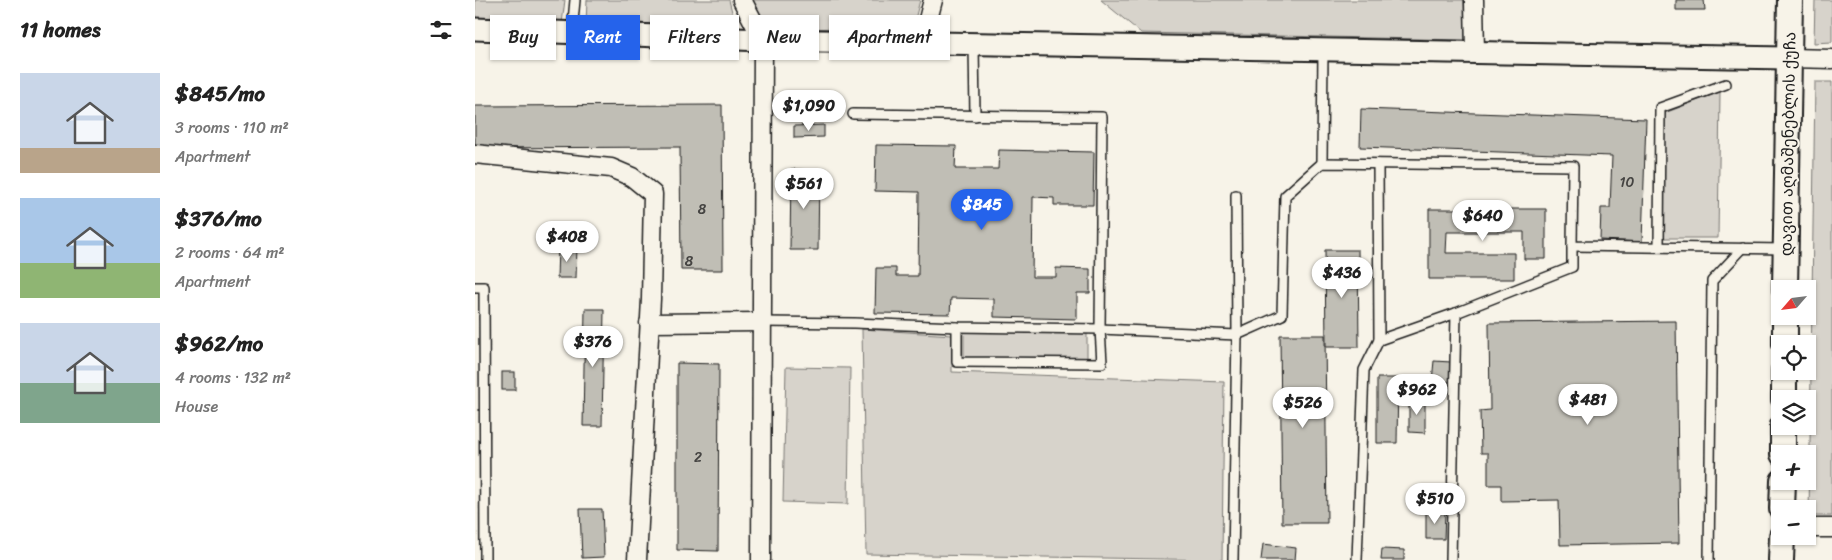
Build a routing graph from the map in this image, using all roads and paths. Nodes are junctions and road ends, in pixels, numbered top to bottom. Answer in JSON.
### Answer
{"nodes":[{"id":1,"x":575,"y":0,"type":"edge"},
{"id":2,"x":742,"y":0,"type":"edge"},
{"id":3,"x":933,"y":0,"type":"edge"},
{"id":4,"x":1473,"y":0,"type":"edge"},
{"id":5,"x":1787,"y":0,"type":"edge"},
{"id":6,"x":574,"y":15,"type":"edge"},
{"id":7,"x":750,"y":15,"type":"edge"},
{"id":8,"x":929,"y":15,"type":"edge"},
{"id":9,"x":475,"y":29,"type":"edge"},
{"id":10,"x":566,"y":32,"type":"edge"},
{"id":11,"x":640,"y":35,"type":"edge"},
{"id":12,"x":749,"y":39,"type":"edge"},
{"id":13,"x":950,"y":44,"type":"edge"},
{"id":14,"x":974,"y":44,"type":"junction"},
{"id":15,"x":1323,"y":50,"type":"junction"},
{"id":16,"x":1475,"y":53,"type":"junction"},
{"id":17,"x":1789,"y":58,"type":"junction"},
{"id":18,"x":1832,"y":59,"type":"edge"},
{"id":19,"x":763,"y":60,"type":"edge"},
{"id":20,"x":1726,"y":84,"type":"dead end"},
{"id":21,"x":853,"y":114,"type":"dead end"},
{"id":22,"x":975,"y":116,"type":"junction"},
{"id":23,"x":475,"y":154,"type":"edge"},
{"id":24,"x":1322,"y":163,"type":"junction"},
{"id":25,"x":1378,"y":164,"type":"junction"},
{"id":26,"x":1236,"y":195,"type":"dead end"},
{"id":27,"x":1572,"y":246,"type":"junction"},
{"id":28,"x":1659,"y":247,"type":"junction"},
{"id":29,"x":1743,"y":248,"type":"junction"},
{"id":30,"x":1786,"y":249,"type":"junction"},
{"id":31,"x":1785,"y":280,"type":"edge"},
{"id":32,"x":475,"y":288,"type":"edge"},
{"id":33,"x":1456,"y":313,"type":"junction"},
{"id":34,"x":762,"y":322,"type":"junction"},
{"id":35,"x":649,"y":323,"type":"junction"},
{"id":36,"x":957,"y":327,"type":"junction"},
{"id":37,"x":1100,"y":329,"type":"junction"},
{"id":38,"x":1237,"y":335,"type":"junction"},
{"id":39,"x":1379,"y":340,"type":"junction"},
{"id":40,"x":475,"y":478,"type":"edge"},
{"id":41,"x":486,"y":478,"type":"junction"},
{"id":42,"x":1816,"y":528,"type":"edge"},
{"id":43,"x":1832,"y":528,"type":"edge"},
{"id":44,"x":1782,"y":545,"type":"edge"},
{"id":45,"x":485,"y":560,"type":"edge"},
{"id":46,"x":637,"y":560,"type":"edge"},
{"id":47,"x":761,"y":560,"type":"edge"},
{"id":48,"x":1233,"y":560,"type":"edge"},
{"id":49,"x":1357,"y":560,"type":"edge"},
{"id":50,"x":1451,"y":560,"type":"edge"},
{"id":51,"x":1709,"y":560,"type":"edge"},
{"id":52,"x":1781,"y":560,"type":"edge"}],
"edges":[{"from":1,"to":6,"type":"lane"},
{"from":2,"to":7,"type":"street"},
{"from":3,"to":8,"type":"street"},
{"from":4,"to":16,"type":"street"},
{"from":5,"to":17,"type":"main road","name":"დავით აღმაშენებლის ქუჩა"},
{"from":9,"to":10,"type":"street"},
{"from":11,"to":12,"type":"street"},
{"from":13,"to":14,"type":"street"},
{"from":14,"to":15,"type":"street"},
{"from":14,"to":22,"type":"lane"},
{"from":15,"to":16,"type":"street"},
{"from":15,"to":24,"type":"lane"},
{"from":16,"to":17,"type":"street"},
{"from":17,"to":18,"type":"street"},
{"from":17,"to":30,"type":"main road","name":"დავით აღმაშენებლის ქუჩა"},
{"from":19,"to":34,"type":"street"},
{"from":20,"to":28,"type":"lane"},
{"from":21,"to":22,"type":"lane"},
{"from":22,"to":37,"type":"lane"},
{"from":23,"to":35,"type":"street"},
{"from":24,"to":25,"type":"lane"},
{"from":24,"to":38,"type":"lane"},
{"from":25,"to":27,"type":"lane"},
{"from":25,"to":39,"type":"lane"},
{"from":26,"to":38,"type":"lane"},
{"from":27,"to":28,"type":"lane"},
{"from":27,"to":33,"type":"lane"},
{"from":28,"to":29,"type":"lane"},
{"from":29,"to":30,"type":"lane"},
{"from":29,"to":51,"type":"lane"},
{"from":30,"to":31,"type":"main road","name":"დავით აღმაშენებლის ქუჩა"},
{"from":32,"to":41,"type":"lane"},
{"from":33,"to":39,"type":"lane"},
{"from":33,"to":50,"type":"lane"},
{"from":34,"to":35,"type":"street"},
{"from":34,"to":36,"type":"lane"},
{"from":34,"to":47,"type":"street"},
{"from":35,"to":46,"type":"street"},
{"from":36,"to":37,"type":"lane"},
{"from":36,"to":37,"type":"lane"},
{"from":37,"to":38,"type":"lane"},
{"from":38,"to":48,"type":"lane"},
{"from":39,"to":49,"type":"lane"},
{"from":40,"to":41,"type":"lane"},
{"from":41,"to":45,"type":"lane"},
{"from":42,"to":43,"type":"street"},
{"from":44,"to":52,"type":"main road"}]}
